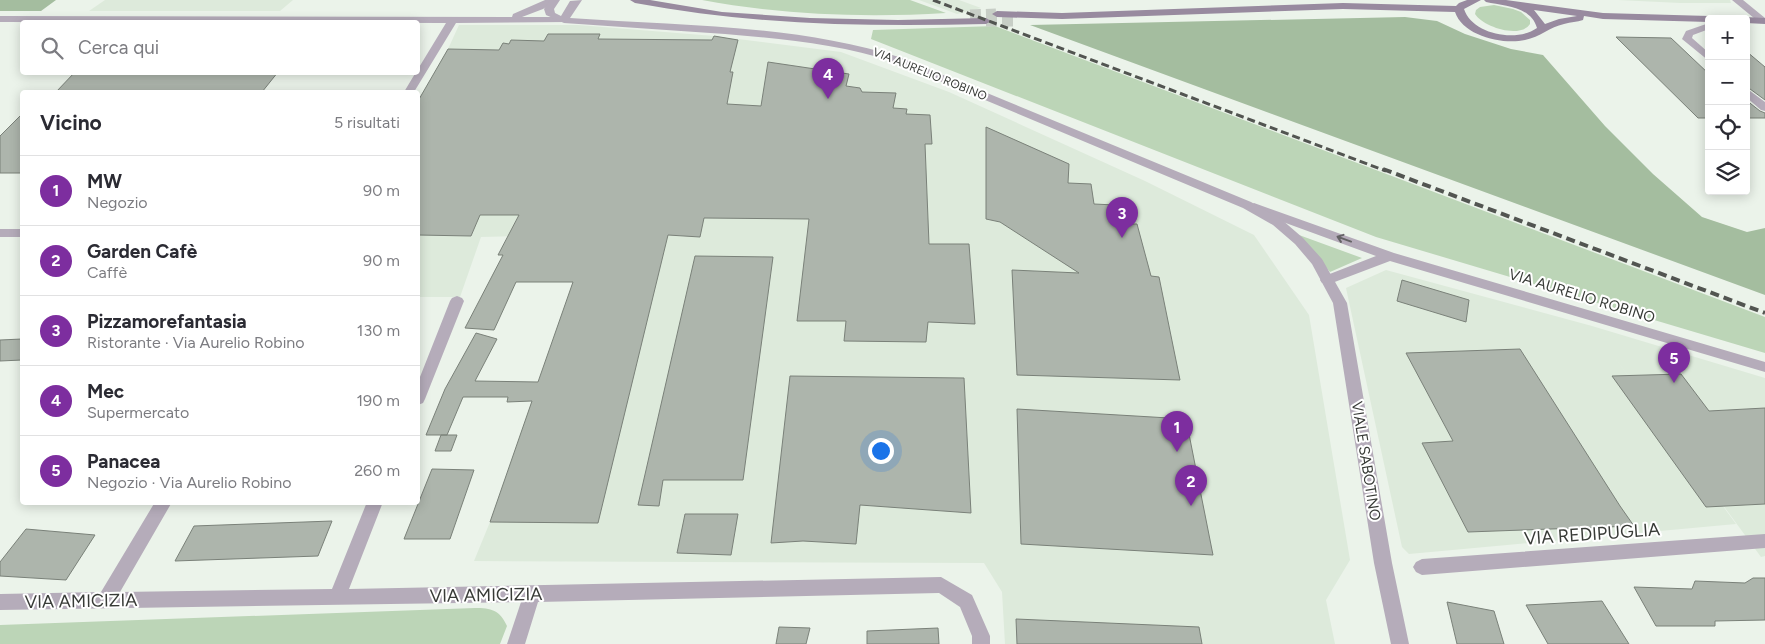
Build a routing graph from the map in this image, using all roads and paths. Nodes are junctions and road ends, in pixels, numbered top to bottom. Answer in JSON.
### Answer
{"nodes":[{"id":1,"x":554,"y":0,"type":"edge"},
{"id":2,"x":577,"y":0,"type":"edge"},
{"id":3,"x":635,"y":0,"type":"edge"},
{"id":4,"x":1489,"y":0,"type":"edge"},
{"id":5,"x":1496,"y":0,"type":"edge"},
{"id":6,"x":1737,"y":0,"type":"edge"},
{"id":7,"x":1471,"y":1,"type":"edge"},
{"id":8,"x":1515,"y":5,"type":"junction"},
{"id":9,"x":1399,"y":8,"type":"junction"},
{"id":10,"x":1459,"y":9,"type":"junction"},
{"id":11,"x":997,"y":14,"type":"tunnel mouth"},
{"id":12,"x":970,"y":15,"type":"tunnel mouth"},
{"id":13,"x":1062,"y":16,"type":"junction"},
{"id":14,"x":1603,"y":16,"type":"junction"},
{"id":15,"x":498,"y":19,"type":"junction"},
{"id":16,"x":1705,"y":19,"type":"edge"},
{"id":17,"x":0,"y":20,"type":"edge"},
{"id":18,"x":20,"y":20,"type":"edge"},
{"id":19,"x":564,"y":20,"type":"junction"},
{"id":20,"x":1750,"y":20,"type":"edge"},
{"id":21,"x":420,"y":21,"type":"edge"},
{"id":22,"x":452,"y":21,"type":"junction"},
{"id":23,"x":1014,"y":21,"type":"tunnel mouth"},
{"id":24,"x":1764,"y":21,"type":"edge"},
{"id":25,"x":869,"y":22,"type":"junction"},
{"id":26,"x":986,"y":22,"type":"tunnel mouth"},
{"id":27,"x":1464,"y":22,"type":"junction"},
{"id":28,"x":1705,"y":27,"type":"edge"},
{"id":29,"x":1542,"y":29,"type":"junction"},
{"id":30,"x":1705,"y":54,"type":"edge"},
{"id":31,"x":420,"y":74,"type":"edge"},
{"id":32,"x":419,"y":75,"type":"edge"},
{"id":33,"x":410,"y":90,"type":"edge"},
{"id":34,"x":1750,"y":95,"type":"edge"},
{"id":35,"x":1765,"y":108,"type":"edge"},
{"id":36,"x":1247,"y":205,"type":"junction"},
{"id":37,"x":0,"y":233,"type":"edge"},
{"id":38,"x":20,"y":233,"type":"edge"},
{"id":39,"x":1390,"y":256,"type":"junction"},
{"id":40,"x":1327,"y":280,"type":"junction"},
{"id":41,"x":457,"y":301,"type":"dead end"},
{"id":42,"x":1765,"y":367,"type":"edge"},
{"id":43,"x":420,"y":394,"type":"edge"},
{"id":44,"x":162,"y":505,"type":"edge"},
{"id":45,"x":374,"y":505,"type":"edge"},
{"id":46,"x":1765,"y":541,"type":"edge"},
{"id":47,"x":1422,"y":567,"type":"dead end"},
{"id":48,"x":532,"y":594,"type":"junction"},
{"id":49,"x":337,"y":597,"type":"junction"},
{"id":50,"x":106,"y":600,"type":"junction"},
{"id":51,"x":0,"y":602,"type":"edge"},
{"id":52,"x":516,"y":644,"type":"edge"},
{"id":53,"x":981,"y":644,"type":"edge"},
{"id":54,"x":1400,"y":644,"type":"edge"}],
"edges":[{"from":1,"to":15,"type":"street"},
{"from":1,"to":19,"type":"street"},
{"from":2,"to":19,"type":"street"},
{"from":3,"to":25,"type":"main road"},
{"from":4,"to":5,"type":"main road"},
{"from":5,"to":8,"type":"main road"},
{"from":6,"to":24,"type":"street"},
{"from":7,"to":10,"type":"main road"},
{"from":8,"to":14,"type":"main road"},
{"from":8,"to":29,"type":"main road"},
{"from":9,"to":10,"type":"main road"},
{"from":9,"to":13,"type":"main road"},
{"from":9,"to":27,"type":"main road"},
{"from":10,"to":27,"type":"main road"},
{"from":11,"to":13,"type":"main road"},
{"from":12,"to":25,"type":"main road"},
{"from":13,"to":23,"type":"main road"},
{"from":14,"to":16,"type":"main road"},
{"from":14,"to":29,"type":"main road"},
{"from":15,"to":19,"type":"street","name":"VIA AURELIO ROBINO"},
{"from":15,"to":22,"type":"street"},
{"from":17,"to":18,"type":"street"},
{"from":19,"to":36,"type":"street","name":"VIA AURELIO ROBINO"},
{"from":20,"to":24,"type":"main road"},
{"from":21,"to":22,"type":"street"},
{"from":22,"to":31,"type":"street"},
{"from":25,"to":26,"type":"main road"},
{"from":27,"to":29,"type":"main road"},
{"from":28,"to":30,"type":"street"},
{"from":32,"to":33,"type":"street"},
{"from":34,"to":35,"type":"street"},
{"from":39,"to":36,"type":"street","name":"VIA AURELIO ROBINO","one_way":true},
{"from":36,"to":40,"type":"street","name":"VIA AURELIO ROBINO"},
{"from":37,"to":38,"type":"street"},
{"from":39,"to":40,"type":"street"},
{"from":39,"to":42,"type":"street","name":"VIA AURELIO ROBINO"},
{"from":40,"to":54,"type":"street","name":"VIALE SABOTINO"},
{"from":41,"to":43,"type":"street"},
{"from":44,"to":50,"type":"street"},
{"from":45,"to":49,"type":"street"},
{"from":46,"to":47,"type":"street","name":"VIA REDIPUGLIA"},
{"from":48,"to":49,"type":"street","name":"VIA AMICIZIA"},
{"from":48,"to":52,"type":"street"},
{"from":48,"to":53,"type":"street","name":"VIA AMICIZIA"},
{"from":49,"to":50,"type":"street","name":"VIA AMICIZIA"},
{"from":50,"to":51,"type":"street","name":"VIA AMICIZIA"}]}
